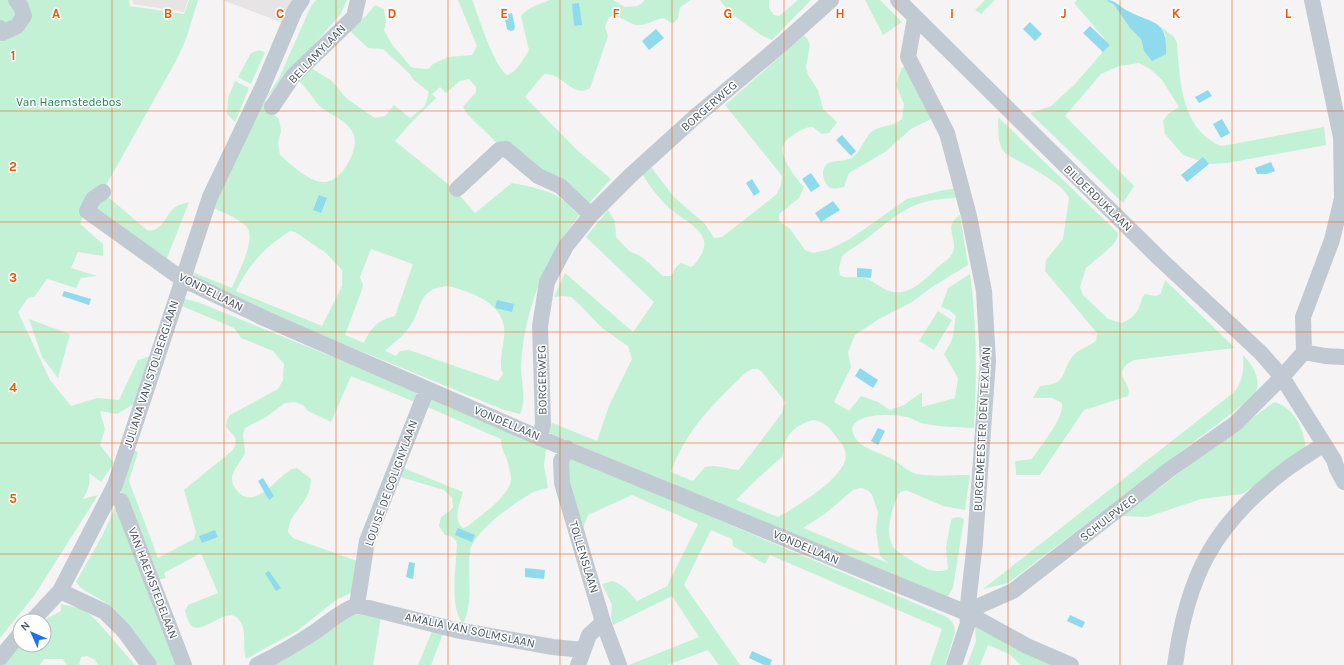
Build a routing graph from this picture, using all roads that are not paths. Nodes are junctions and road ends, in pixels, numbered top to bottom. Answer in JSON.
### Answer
{"nodes":[{"id":1,"x":16,"y":0,"type":"edge"},
{"id":2,"x":302,"y":0,"type":"edge"},
{"id":3,"x":358,"y":0,"type":"edge"},
{"id":4,"x":831,"y":0,"type":"edge"},
{"id":5,"x":898,"y":0,"type":"edge"},
{"id":6,"x":1312,"y":0,"type":"edge"},
{"id":7,"x":915,"y":18,"type":"junction"},
{"id":8,"x":0,"y":28,"type":"edge"},
{"id":9,"x":272,"y":107,"type":"dead end"},
{"id":10,"x":457,"y":189,"type":"dead end"},
{"id":11,"x":103,"y":192,"type":"dead end"},
{"id":12,"x":591,"y":215,"type":"junction"},
{"id":13,"x":182,"y":279,"type":"junction"},
{"id":14,"x":1304,"y":352,"type":"junction"},
{"id":15,"x":1344,"y":357,"type":"edge"},
{"id":16,"x":1282,"y":378,"type":"junction"},
{"id":17,"x":427,"y":389,"type":"junction"},
{"id":18,"x":540,"y":438,"type":"junction"},
{"id":19,"x":1324,"y":444,"type":"junction"},
{"id":20,"x":566,"y":448,"type":"junction"},
{"id":21,"x":1339,"y":464,"type":"edge"},
{"id":22,"x":1344,"y":482,"type":"edge"},
{"id":23,"x":121,"y":501,"type":"dead end"},
{"id":24,"x":60,"y":591,"type":"junction"},
{"id":25,"x":358,"y":605,"type":"junction"},
{"id":26,"x":39,"y":613,"type":"edge"},
{"id":27,"x":967,"y":613,"type":"junction"},
{"id":28,"x":603,"y":622,"type":"junction"},
{"id":29,"x":12,"y":644,"type":"edge"},
{"id":30,"x":0,"y":658,"type":"edge"},
{"id":31,"x":581,"y":658,"type":"edge"},
{"id":32,"x":149,"y":665,"type":"edge"},
{"id":33,"x":184,"y":665,"type":"edge"},
{"id":34,"x":257,"y":665,"type":"edge"},
{"id":35,"x":619,"y":665,"type":"edge"},
{"id":36,"x":954,"y":665,"type":"edge"},
{"id":37,"x":1071,"y":665,"type":"edge"},
{"id":38,"x":1175,"y":665,"type":"edge"}],
"edges":[{"from":1,"to":8,"type":"street"},
{"from":2,"to":13,"type":"street","name":"JULIANA VAN STOLBERGLAAN"},
{"from":3,"to":9,"type":"street","name":"BELLAMYLAAN"},
{"from":4,"to":12,"type":"street","name":"BORGERWEG"},
{"from":5,"to":7,"type":"street"},
{"from":6,"to":14,"type":"street"},
{"from":7,"to":16,"type":"street","name":"BILDERDIJKLAAN"},
{"from":7,"to":27,"type":"street","name":"BURGEMEESTER DEN TEXLAAN"},
{"from":10,"to":12,"type":"street"},
{"from":11,"to":13,"type":"street","name":"VONDELLAAN"},
{"from":12,"to":18,"type":"street","name":"BORGERWEG"},
{"from":13,"to":17,"type":"street","name":"VONDELLAAN"},
{"from":13,"to":24,"type":"street","name":"JULIANA VAN STOLBERGLAAN"},
{"from":14,"to":15,"type":"street"},
{"from":14,"to":16,"type":"street","name":"SCHULPWEG"},
{"from":16,"to":19,"type":"street","name":"BILDERDIJKLAAN"},
{"from":16,"to":27,"type":"street","name":"SCHULPWEG"},
{"from":17,"to":18,"type":"street","name":"VONDELLAAN"},
{"from":17,"to":25,"type":"street","name":"LOUISE DE COLIGNYLAAN"},
{"from":18,"to":20,"type":"street","name":"VONDELLAAN"},
{"from":19,"to":21,"type":"street","name":"BILDERDIJKLAAN"},
{"from":19,"to":38,"type":"street"},
{"from":20,"to":27,"type":"street","name":"VONDELLAAN"},
{"from":20,"to":28,"type":"street","name":"TOLLENSLAAN"},
{"from":21,"to":22,"type":"street","name":"BILDERDIJKLAAN"},
{"from":23,"to":33,"type":"street","name":"VAN HAEMSTEDELAAN"},
{"from":24,"to":26,"type":"street","name":"JULIANA VAN STOLBERGLAAN"},
{"from":24,"to":32,"type":"street"},
{"from":25,"to":31,"type":"street","name":"AMALIA VAN SOLMSLAAN"},
{"from":25,"to":34,"type":"street"},
{"from":27,"to":36,"type":"street"},
{"from":27,"to":37,"type":"street","name":"VONDELLAAN"},
{"from":28,"to":31,"type":"street"},
{"from":28,"to":35,"type":"street","name":"TOLLENSLAAN"},
{"from":29,"to":30,"type":"street"}]}
